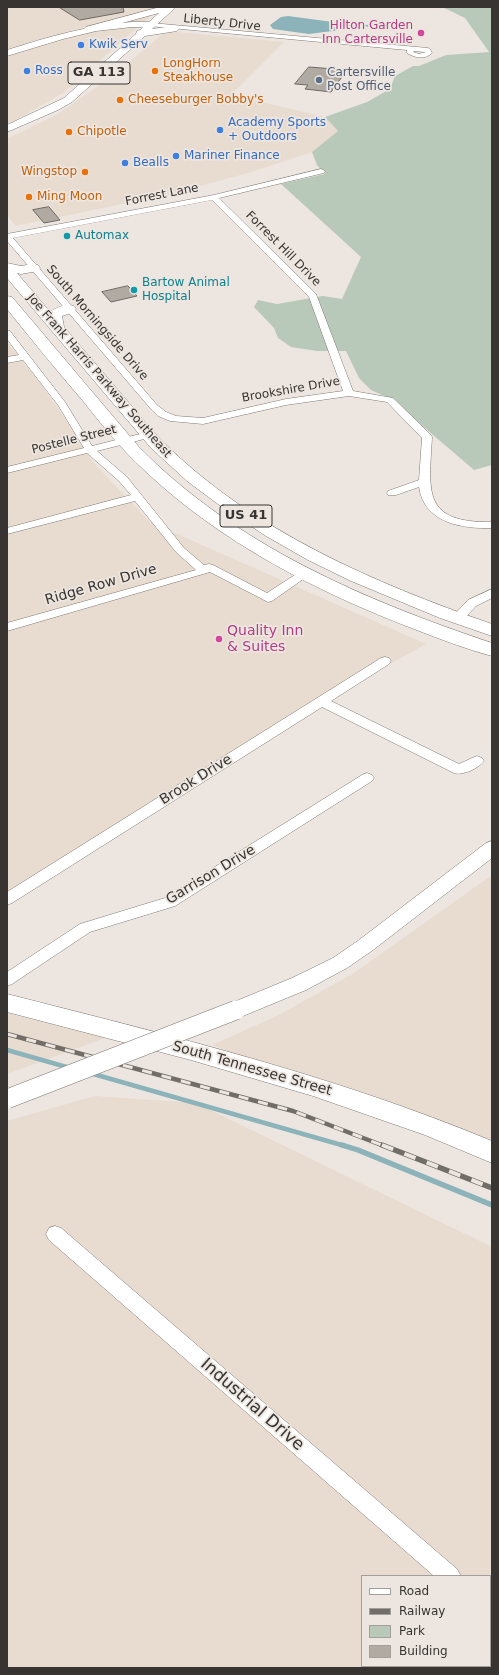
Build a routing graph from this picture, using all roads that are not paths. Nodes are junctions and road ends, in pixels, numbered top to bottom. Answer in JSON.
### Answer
{"nodes":[{"id":1,"x":171,"y":7,"type":"edge"},
{"id":2,"x":161,"y":16,"type":"junction"},
{"id":3,"x":119,"y":25,"type":"junction"},
{"id":4,"x":151,"y":25,"type":"junction"},
{"id":5,"x":177,"y":28,"type":"junction"},
{"id":6,"x":89,"y":29,"type":"junction"},
{"id":7,"x":141,"y":34,"type":"junction"},
{"id":8,"x":412,"y":51,"type":"dead end"},
{"id":9,"x":8,"y":53,"type":"edge"},
{"id":10,"x":54,"y":108,"type":"junction"},
{"id":11,"x":7,"y":129,"type":"edge"},
{"id":12,"x":7,"y":135,"type":"edge"},
{"id":13,"x":321,"y":171,"type":"dead end"},
{"id":14,"x":214,"y":197,"type":"junction"},
{"id":15,"x":7,"y":237,"type":"edge"},
{"id":16,"x":33,"y":268,"type":"junction"},
{"id":17,"x":8,"y":270,"type":"edge"},
{"id":18,"x":7,"y":300,"type":"edge"},
{"id":19,"x":69,"y":309,"type":"junction"},
{"id":20,"x":17,"y":312,"type":"junction"},
{"id":21,"x":7,"y":328,"type":"edge"},
{"id":22,"x":57,"y":329,"type":"junction"},
{"id":23,"x":31,"y":330,"type":"junction"},
{"id":24,"x":7,"y":332,"type":"edge"},
{"id":25,"x":26,"y":356,"type":"junction"},
{"id":26,"x":7,"y":360,"type":"edge"},
{"id":27,"x":349,"y":393,"type":"junction"},
{"id":28,"x":174,"y":419,"type":"joint"},
{"id":29,"x":136,"y":438,"type":"junction"},
{"id":30,"x":90,"y":450,"type":"junction"},
{"id":31,"x":7,"y":470,"type":"edge"},
{"id":32,"x":424,"y":482,"type":"junction"},
{"id":33,"x":392,"y":493,"type":"dead end"},
{"id":34,"x":137,"y":497,"type":"junction"},
{"id":35,"x":492,"y":525,"type":"edge"},
{"id":36,"x":7,"y":531,"type":"edge"},
{"id":37,"x":298,"y":569,"type":"junction"},
{"id":38,"x":204,"y":571,"type":"junction"},
{"id":39,"x":492,"y":593,"type":"edge"},
{"id":40,"x":458,"y":618,"type":"junction"},
{"id":41,"x":7,"y":627,"type":"edge"},
{"id":42,"x":492,"y":630,"type":"edge"},
{"id":43,"x":492,"y":639,"type":"edge"},
{"id":44,"x":492,"y":650,"type":"edge"},
{"id":45,"x":385,"y":661,"type":"dead end"},
{"id":46,"x":322,"y":701,"type":"junction"},
{"id":47,"x":477,"y":761,"type":"dead end"},
{"id":48,"x":367,"y":778,"type":"dead end"},
{"id":49,"x":492,"y":848,"type":"edge"},
{"id":50,"x":7,"y":899,"type":"edge"},
{"id":51,"x":7,"y":980,"type":"edge"},
{"id":52,"x":7,"y":1003,"type":"edge"},
{"id":53,"x":7,"y":1099,"type":"edge"},
{"id":54,"x":492,"y":1152,"type":"edge"},
{"id":55,"x":54,"y":1234,"type":"dead end"},
{"id":56,"x":449,"y":1575,"type":"edge"}],
"edges":[{"from":1,"to":2,"type":"main road","number":"GA 113"},
{"from":1,"to":6,"type":"main road"},
{"from":2,"to":4,"type":"main road","number":"GA 113"},
{"from":2,"to":5,"type":"main road"},
{"from":3,"to":4,"type":"main road"},
{"from":3,"to":6,"type":"main road"},
{"from":3,"to":7,"type":"main road"},
{"from":4,"to":5,"type":"street","name":"Liberty Drive"},
{"from":4,"to":7,"type":"main road","number":"GA 113"},
{"from":5,"to":7,"type":"main road"},
{"from":5,"to":8,"type":"street","name":"Liberty Drive"},
{"from":6,"to":9,"type":"main road"},
{"from":7,"to":10,"type":"main road","number":"GA 113"},
{"from":10,"to":11,"type":"main road","number":"GA 113"},
{"from":10,"to":12,"type":"main road","number":"GA 113"},
{"from":13,"to":14,"type":"street","name":"Forrest Lane"},
{"from":14,"to":15,"type":"street","name":"Forrest Lane"},
{"from":14,"to":27,"type":"street","name":"Forrest Hill Drive"},
{"from":15,"to":16,"type":"street","name":"South Morningside Drive"},
{"from":16,"to":17,"type":"main road"},
{"from":16,"to":19,"type":"street","name":"South Morningside Drive"},
{"from":17,"to":22,"type":"main road","name":"Joe Frank Harris Parkway Southeast","number":"US 41"},
{"from":18,"to":20,"type":"main road","name":"Joe Frank Harris Parkway Southeast","number":"US 41"},
{"from":19,"to":22,"type":"main road"},
{"from":19,"to":28,"type":"street","name":"South Morningside Drive"},
{"from":20,"to":23,"type":"main road","name":"Joe Frank Harris Parkway Southeast","number":"US 41"},
{"from":20,"to":29,"type":"main road"},
{"from":21,"to":23,"type":"main road"},
{"from":22,"to":29,"type":"main road","name":"Joe Frank Harris Parkway Southeast","number":"US 41"},
{"from":23,"to":29,"type":"main road","name":"Joe Frank Harris Parkway Southeast","number":"US 41"},
{"from":24,"to":25,"type":"street"},
{"from":25,"to":26,"type":"street"},
{"from":25,"to":30,"type":"street"},
{"from":27,"to":28,"type":"street","name":"Brookshire Drive"},
{"from":27,"to":32,"type":"street","name":"Brookshire Drive"},
{"from":29,"to":30,"type":"street","name":"Postelle Street"},
{"from":29,"to":37,"type":"main road","name":"Joe Frank Harris Parkway Southeast","number":"US 41"},
{"from":29,"to":40,"type":"main road"},
{"from":30,"to":31,"type":"street","name":"Postelle Street"},
{"from":30,"to":34,"type":"street"},
{"from":32,"to":33,"type":"street"},
{"from":32,"to":35,"type":"street","name":"Brookshire Drive"},
{"from":34,"to":36,"type":"street"},
{"from":34,"to":38,"type":"street"},
{"from":37,"to":38,"type":"street"},
{"from":37,"to":43,"type":"main road"},
{"from":37,"to":44,"type":"main road","name":"Joe Frank Harris Parkway Southeast","number":"US 41"},
{"from":38,"to":41,"type":"street","name":"Ridge Row Drive"},
{"from":39,"to":40,"type":"street"},
{"from":40,"to":42,"type":"main road"},
{"from":45,"to":46,"type":"street","name":"Brook Drive"},
{"from":46,"to":47,"type":"street"},
{"from":46,"to":50,"type":"street","name":"Brook Drive"},
{"from":48,"to":51,"type":"street","name":"Garrison Drive"},
{"from":49,"to":53,"type":"street","bridge":true},
{"from":52,"to":54,"type":"main road","name":"South Tennessee Street"},
{"from":55,"to":56,"type":"street","name":"Industrial Drive"}]}
